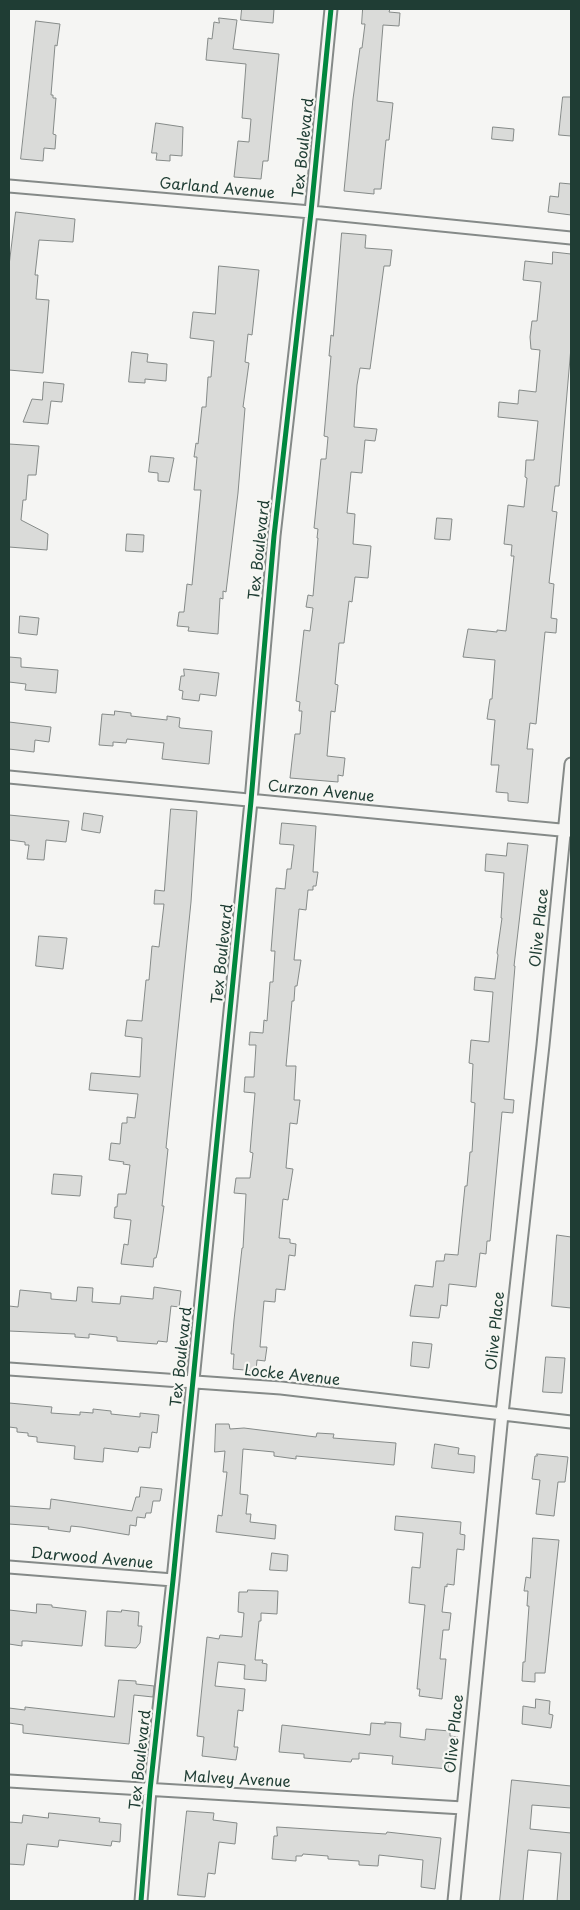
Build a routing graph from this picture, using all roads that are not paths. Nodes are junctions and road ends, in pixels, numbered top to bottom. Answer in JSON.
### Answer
{"nodes":[{"id":1,"x":331,"y":9,"type":"edge"},
{"id":2,"x":9,"y":186,"type":"edge"},
{"id":3,"x":310,"y":212,"type":"junction"},
{"id":4,"x":571,"y":238,"type":"edge"},
{"id":5,"x":571,"y":764,"type":"edge"},
{"id":6,"x":9,"y":777,"type":"edge"},
{"id":7,"x":251,"y":800,"type":"junction"},
{"id":8,"x":568,"y":831,"type":"edge"},
{"id":9,"x":9,"y":1369,"type":"edge"},
{"id":10,"x":192,"y":1382,"type":"junction"},
{"id":11,"x":502,"y":1414,"type":"junction"},
{"id":12,"x":571,"y":1422,"type":"edge"},
{"id":13,"x":9,"y":1567,"type":"edge"},
{"id":14,"x":173,"y":1580,"type":"junction"},
{"id":15,"x":9,"y":1781,"type":"edge"},
{"id":16,"x":150,"y":1790,"type":"junction"},
{"id":17,"x":463,"y":1808,"type":"junction"},
{"id":18,"x":141,"y":1901,"type":"edge"},
{"id":19,"x":454,"y":1901,"type":"edge"}],
"edges":[{"from":1,"to":3,"type":"street","name":"Tex Boulevard"},
{"from":2,"to":3,"type":"street","name":"Garland Avenue"},
{"from":3,"to":4,"type":"street","name":"Garland Avenue"},
{"from":3,"to":7,"type":"street","name":"Tex Boulevard"},
{"from":5,"to":8,"type":"street","name":"Olive Place"},
{"from":6,"to":7,"type":"street","name":"Curzon Avenue"},
{"from":7,"to":8,"type":"street","name":"Curzon Avenue"},
{"from":7,"to":10,"type":"street","name":"Tex Boulevard"},
{"from":8,"to":11,"type":"street","name":"Olive Place"},
{"from":9,"to":10,"type":"street","name":"Locke Avenue"},
{"from":10,"to":11,"type":"street","name":"Locke Avenue"},
{"from":10,"to":14,"type":"street","name":"Tex Boulevard"},
{"from":11,"to":12,"type":"street","name":"Locke Avenue"},
{"from":11,"to":17,"type":"street","name":"Olive Place"},
{"from":13,"to":14,"type":"street","name":"Darwood Avenue"},
{"from":14,"to":16,"type":"street","name":"Tex Boulevard"},
{"from":15,"to":16,"type":"street","name":"Malvey Avenue"},
{"from":16,"to":17,"type":"street","name":"Malvey Avenue"},
{"from":16,"to":18,"type":"street","name":"Tex Boulevard"},
{"from":17,"to":19,"type":"street","name":"Olive Place"}]}
